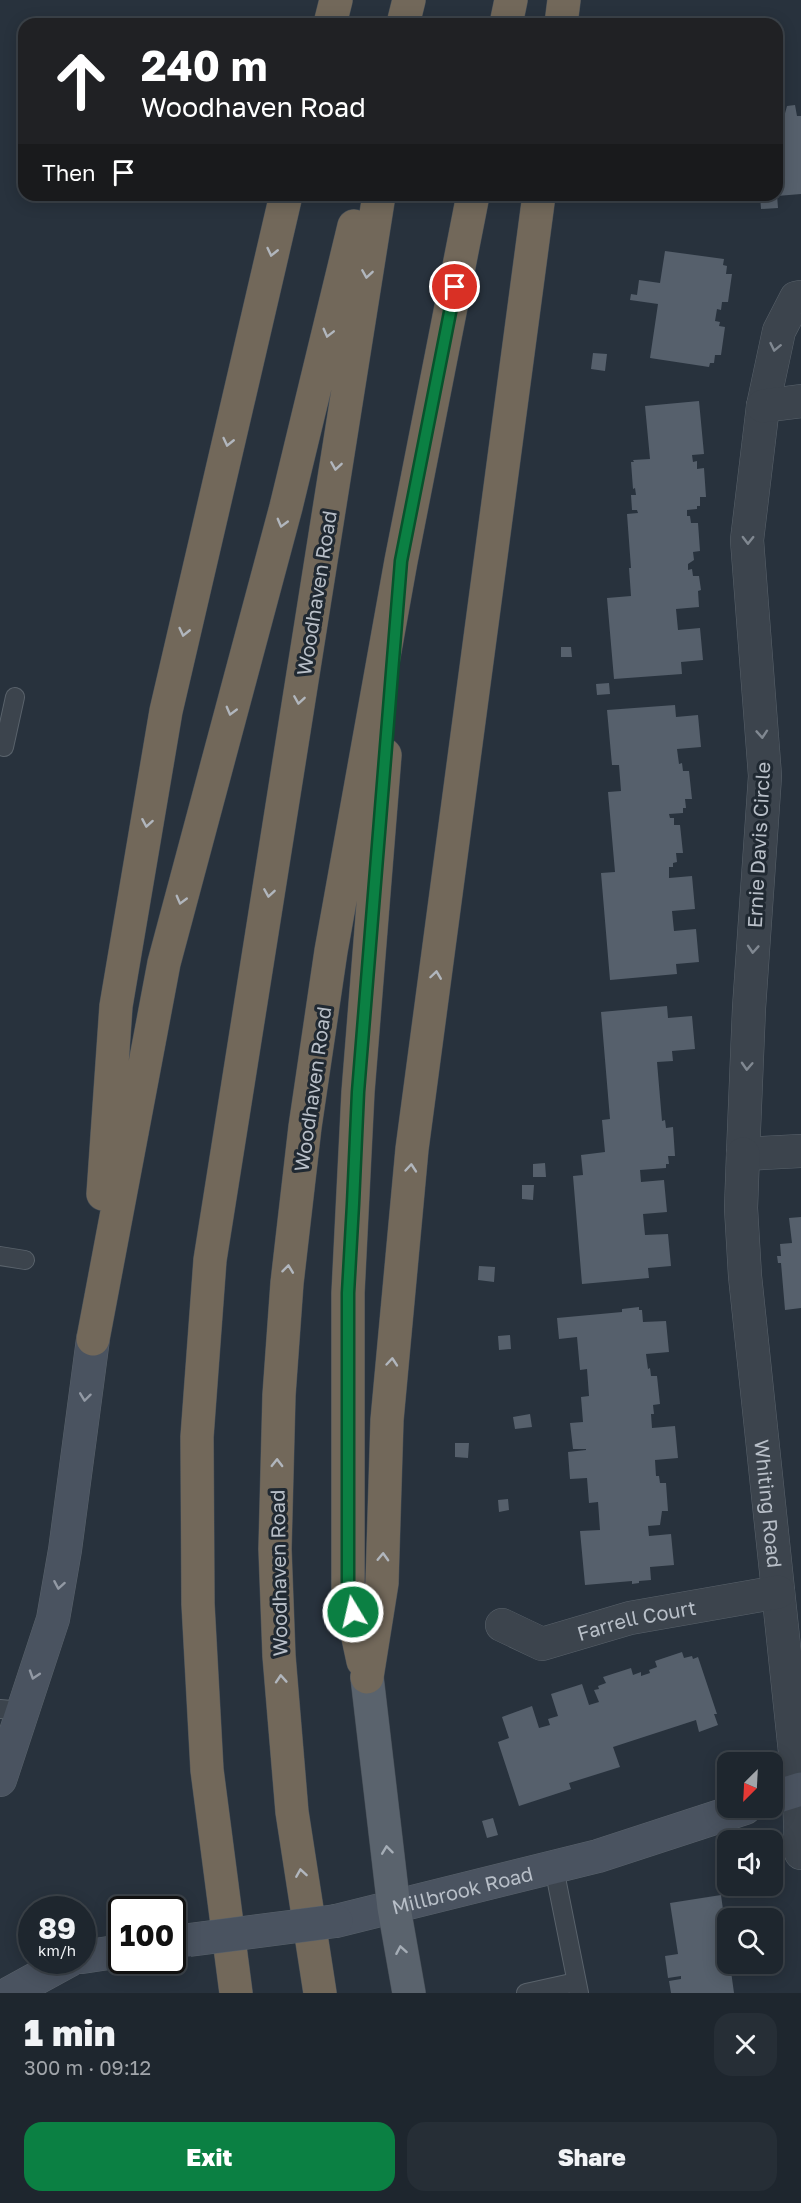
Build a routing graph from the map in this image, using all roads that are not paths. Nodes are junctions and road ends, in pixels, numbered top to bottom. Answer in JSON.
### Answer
{"nodes":[{"id":1,"x":336,"y":0,"type":"edge"},
{"id":2,"x":410,"y":0,"type":"edge"},
{"id":3,"x":511,"y":0,"type":"edge"},
{"id":4,"x":564,"y":0,"type":"edge"},
{"id":5,"x":332,"y":18,"type":"edge"},
{"id":6,"x":406,"y":18,"type":"edge"},
{"id":7,"x":507,"y":18,"type":"edge"},
{"id":8,"x":562,"y":18,"type":"edge"},
{"id":9,"x":285,"y":201,"type":"edge"},
{"id":10,"x":361,"y":201,"type":"edge"},
{"id":11,"x":378,"y":201,"type":"edge"},
{"id":12,"x":472,"y":201,"type":"edge"},
{"id":13,"x":538,"y":201,"type":"edge"},
{"id":14,"x":801,"y":297,"type":"edge"},
{"id":15,"x":801,"y":401,"type":"edge"},
{"id":16,"x":763,"y":406,"type":"junction"},
{"id":17,"x":401,"y":561,"type":"junction"},
{"id":18,"x":15,"y":697,"type":"dead end"},
{"id":19,"x":1,"y":752,"type":"edge"},
{"id":20,"x":801,"y":1150,"type":"edge"},
{"id":21,"x":743,"y":1154,"type":"junction"},
{"id":22,"x":0,"y":1256,"type":"edge"},
{"id":23,"x":25,"y":1260,"type":"dead end"},
{"id":24,"x":93,"y":1339,"type":"junction"},
{"id":25,"x":778,"y":1592,"type":"junction"},
{"id":26,"x":502,"y":1625,"type":"dead end"},
{"id":27,"x":367,"y":1677,"type":"junction"},
{"id":28,"x":11,"y":1710,"type":"edge"},
{"id":29,"x":0,"y":1748,"type":"edge"},
{"id":30,"x":0,"y":1780,"type":"edge"},
{"id":31,"x":791,"y":1792,"type":"edge"},
{"id":32,"x":717,"y":1817,"type":"edge"},
{"id":33,"x":801,"y":1853,"type":"edge"},
{"id":34,"x":554,"y":1868,"type":"junction"},
{"id":35,"x":394,"y":1908,"type":"junction"},
{"id":36,"x":186,"y":1940,"type":"edge"},
{"id":37,"x":45,"y":1974,"type":"edge"},
{"id":38,"x":578,"y":1987,"type":"edge"},
{"id":39,"x":10,"y":1993,"type":"edge"},
{"id":40,"x":236,"y":1993,"type":"edge"},
{"id":41,"x":320,"y":1993,"type":"edge"},
{"id":42,"x":409,"y":1993,"type":"edge"},
{"id":43,"x":526,"y":1993,"type":"edge"}],
"edges":[{"from":1,"to":5,"type":"highway"},
{"from":2,"to":6,"type":"highway"},
{"from":3,"to":7,"type":"highway"},
{"from":4,"to":8,"type":"highway"},
{"from":9,"to":24,"type":"highway","one_way":true},
{"from":10,"to":24,"type":"highway","one_way":true},
{"from":11,"to":40,"type":"highway","name":"Woodhaven Road","one_way":true},
{"from":12,"to":17,"type":"highway","name":"Woodhaven Road"},
{"from":27,"to":13,"type":"highway","one_way":true},
{"from":14,"to":16,"type":"street","name":"Ernie Davis Circle","one_way":true},
{"from":15,"to":16,"type":"street"},
{"from":16,"to":21,"type":"street","name":"Ernie Davis Circle","one_way":true},
{"from":17,"to":27,"type":"highway"},
{"from":41,"to":17,"type":"highway","name":"Woodhaven Road","one_way":true},
{"from":18,"to":19,"type":"lane"},
{"from":20,"to":21,"type":"street"},
{"from":21,"to":25,"type":"street","name":"Whiting Road"},
{"from":22,"to":23,"type":"lane"},
{"from":24,"to":28,"type":"street","one_way":true},
{"from":25,"to":26,"type":"street","name":"Farrell Court"},
{"from":25,"to":31,"type":"street","name":"Whiting Road"},
{"from":35,"to":27,"type":"main road","one_way":true},
{"from":28,"to":29,"type":"street"},
{"from":28,"to":30,"type":"street"},
{"from":31,"to":33,"type":"street","name":"Whiting Road"},
{"from":32,"to":34,"type":"street","name":"Millbrook Road"},
{"from":34,"to":35,"type":"street","name":"Millbrook Road"},
{"from":34,"to":38,"type":"lane"},
{"from":35,"to":36,"type":"street","name":"Millbrook Road","bridge":true},
{"from":42,"to":35,"type":"main road","one_way":true},
{"from":37,"to":39,"type":"street"},
{"from":38,"to":43,"type":"lane"}]}
